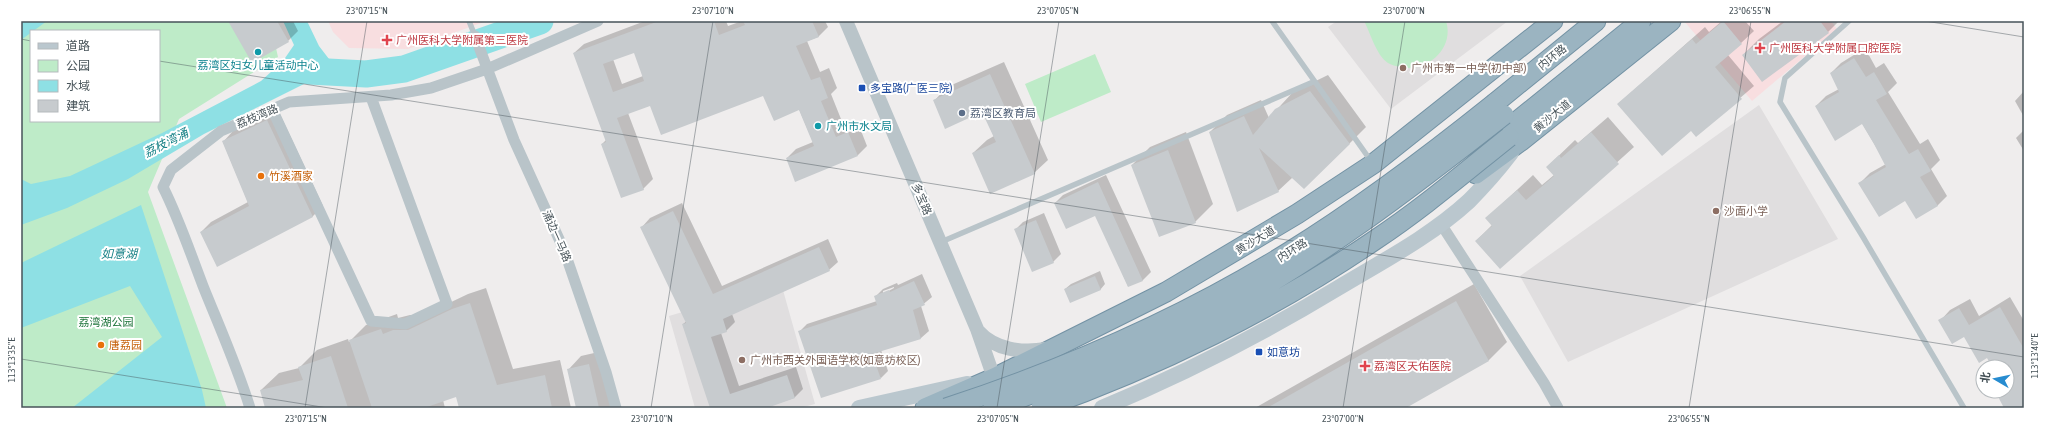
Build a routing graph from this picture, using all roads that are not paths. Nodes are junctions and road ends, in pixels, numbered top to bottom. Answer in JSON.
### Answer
{"nodes":[{"id":1,"x":469,"y":21,"type":"edge"},
{"id":2,"x":598,"y":21,"type":"edge"},
{"id":3,"x":846,"y":21,"type":"edge"},
{"id":4,"x":1272,"y":21,"type":"edge"},
{"id":5,"x":1553,"y":21,"type":"edge"},
{"id":6,"x":1596,"y":21,"type":"edge"},
{"id":7,"x":1624,"y":21,"type":"edge"},
{"id":8,"x":1642,"y":21,"type":"edge"},
{"id":9,"x":1654,"y":21,"type":"edge"},
{"id":10,"x":1671,"y":21,"type":"edge"},
{"id":11,"x":1849,"y":21,"type":"edge"},
{"id":12,"x":475,"y":36,"type":"joint"},
{"id":13,"x":486,"y":69,"type":"junction"},
{"id":14,"x":1313,"y":82,"type":"junction"},
{"id":15,"x":370,"y":97,"type":"junction"},
{"id":16,"x":272,"y":109,"type":"junction"},
{"id":17,"x":1500,"y":109,"type":"junction"},
{"id":18,"x":1521,"y":141,"type":"junction"},
{"id":19,"x":1373,"y":164,"type":"junction"},
{"id":20,"x":1441,"y":224,"type":"junction"},
{"id":21,"x":941,"y":242,"type":"junction"},
{"id":22,"x":1367,"y":249,"type":"junction"},
{"id":23,"x":1166,"y":292,"type":"junction"},
{"id":24,"x":977,"y":329,"type":"junction"},
{"id":25,"x":1053,"y":347,"type":"junction"},
{"id":26,"x":1182,"y":352,"type":"junction"},
{"id":27,"x":1191,"y":369,"type":"junction"},
{"id":28,"x":994,"y":378,"type":"junction"},
{"id":29,"x":250,"y":408,"type":"edge"},
{"id":30,"x":616,"y":408,"type":"edge"},
{"id":31,"x":859,"y":408,"type":"edge"},
{"id":32,"x":925,"y":408,"type":"edge"},
{"id":33,"x":946,"y":408,"type":"edge"},
{"id":34,"x":992,"y":408,"type":"edge"},
{"id":35,"x":1041,"y":408,"type":"edge"},
{"id":36,"x":1102,"y":408,"type":"edge"},
{"id":37,"x":1558,"y":408,"type":"edge"},
{"id":38,"x":1964,"y":408,"type":"edge"}],
"edges":[{"from":1,"to":12,"type":"lane"},
{"from":2,"to":13,"type":"street","name":"荔枝湾路"},
{"from":3,"to":21,"type":"street","name":"多宝路"},
{"from":4,"to":14,"type":"lane"},
{"from":5,"to":19,"type":"highway","name":"黄沙大道"},
{"from":6,"to":17,"type":"highway","name":"内环路"},
{"from":7,"to":17,"type":"highway"},
{"from":8,"to":22,"type":"highway"},
{"from":9,"to":35,"type":"highway","bridge":true},
{"from":10,"to":18,"type":"highway","name":"黄沙大道"},
{"from":11,"to":38,"type":"lane"},
{"from":12,"to":13,"type":"street","name":"涌边一马路"},
{"from":13,"to":15,"type":"street","name":"荔枝湾路"},
{"from":13,"to":30,"type":"street","name":"涌边一马路"},
{"from":14,"to":19,"type":"lane"},
{"from":14,"to":21,"type":"lane"},
{"from":15,"to":16,"type":"street","name":"荔枝湾路"},
{"from":15,"to":16,"type":"street"},
{"from":16,"to":29,"type":"street","name":"荔枝湾路"},
{"from":17,"to":33,"type":"highway","name":"内环路","bridge":true},
{"from":17,"to":34,"type":"highway","bridge":true},
{"from":18,"to":20,"type":"main road"},
{"from":18,"to":22,"type":"highway","name":"黄沙大道"},
{"from":19,"to":23,"type":"highway","name":"黄沙大道"},
{"from":20,"to":27,"type":"main road"},
{"from":20,"to":37,"type":"street"},
{"from":21,"to":24,"type":"street","name":"多宝路"},
{"from":22,"to":26,"type":"highway","name":"黄沙大道"},
{"from":23,"to":25,"type":"highway","name":"黄沙大道"},
{"from":23,"to":26,"type":"highway"},
{"from":24,"to":25,"type":"street"},
{"from":24,"to":28,"type":"street","name":"多宝路"},
{"from":25,"to":28,"type":"highway","name":"黄沙大道"},
{"from":26,"to":27,"type":"street"},
{"from":27,"to":36,"type":"main road"},
{"from":28,"to":31,"type":"main road"},
{"from":28,"to":32,"type":"highway","name":"黄沙大道"},
{"from":28,"to":34,"type":"street"}]}
